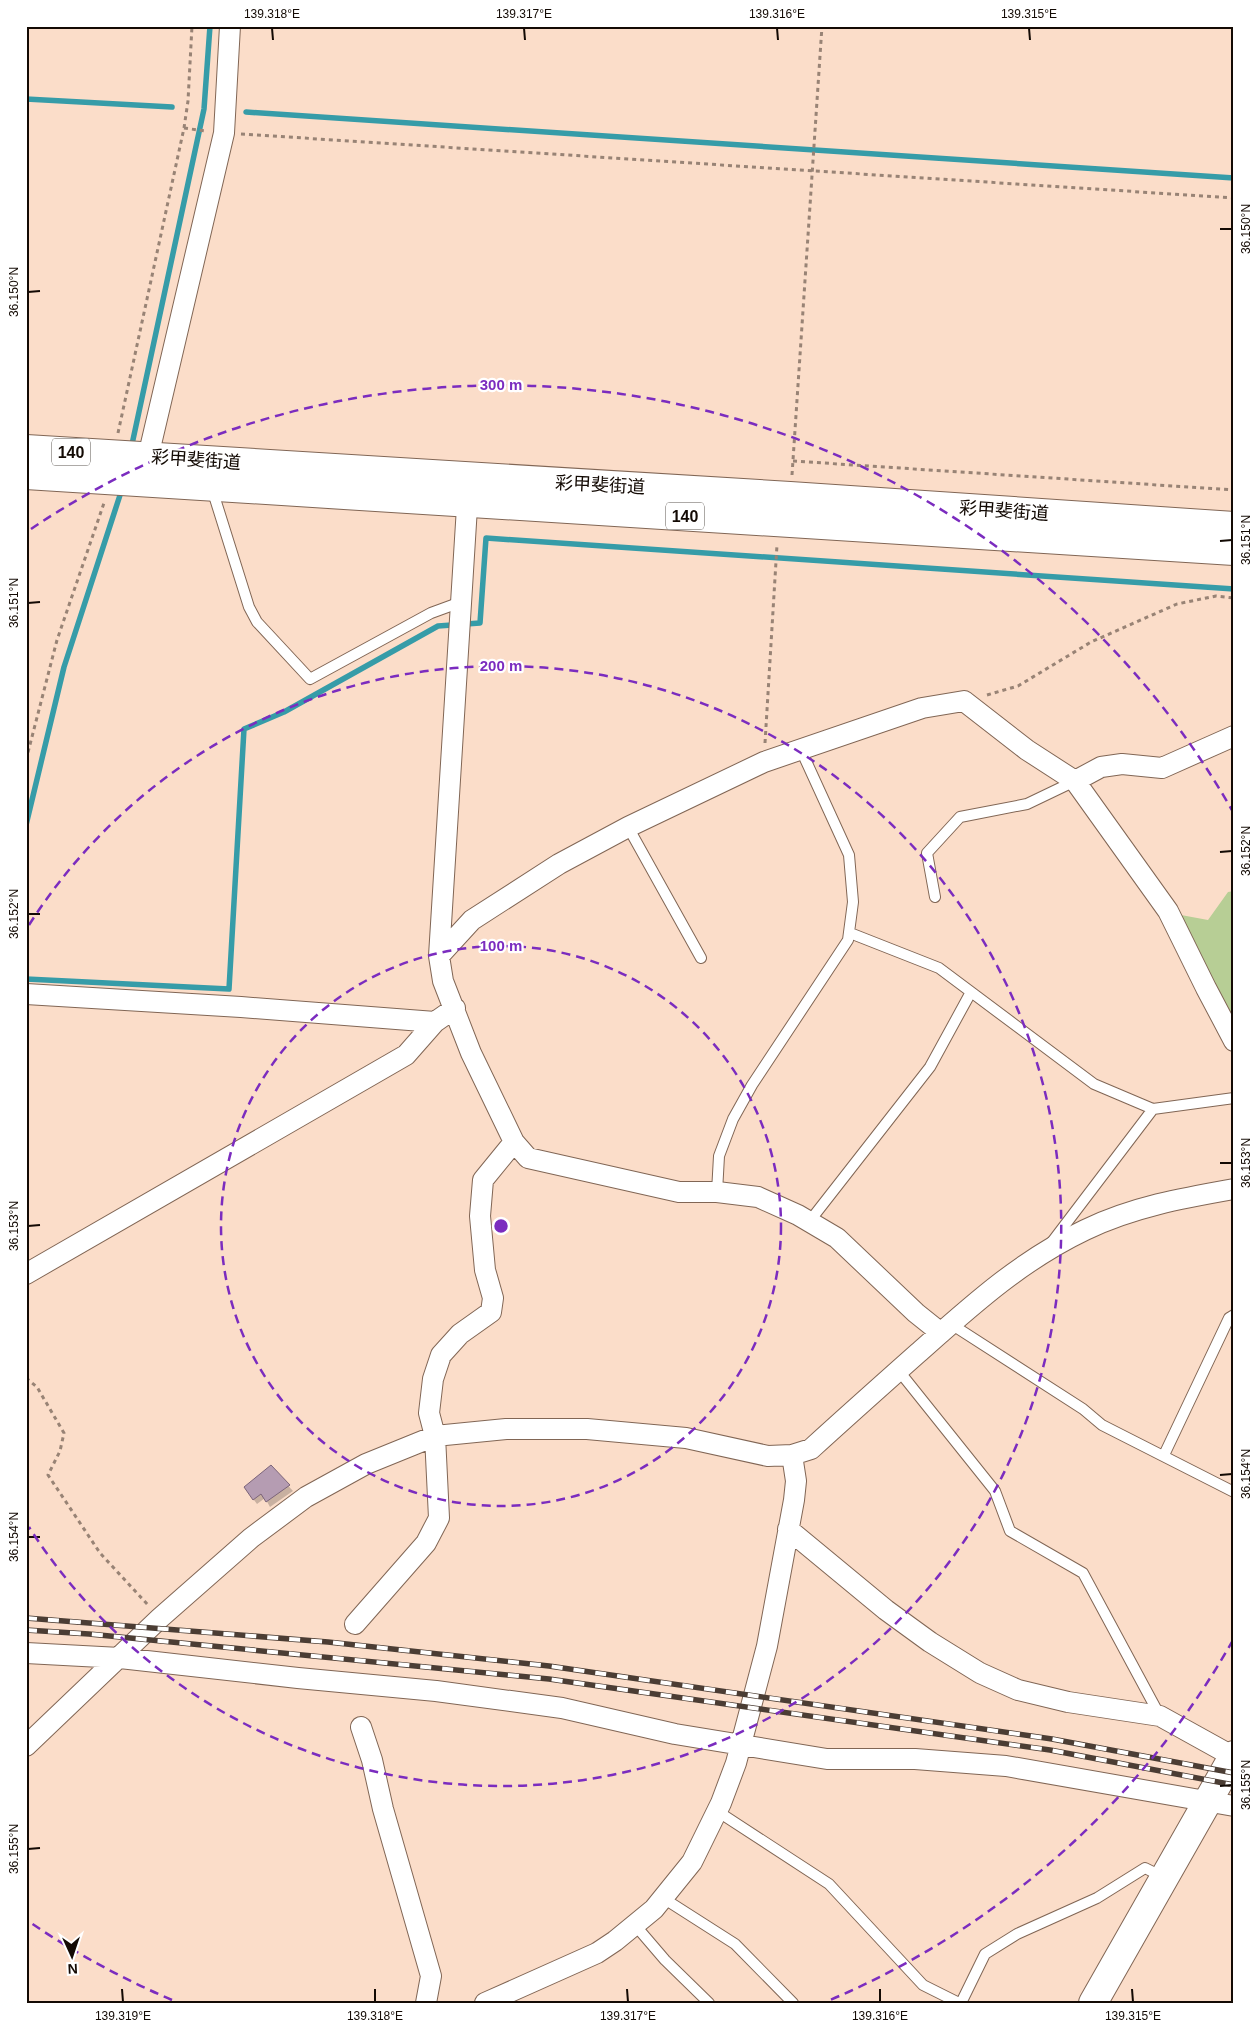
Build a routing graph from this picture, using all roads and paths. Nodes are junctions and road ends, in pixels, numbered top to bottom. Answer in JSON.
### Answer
{"nodes":[{"id":1,"x":192,"y":26,"type":"edge"},
{"id":2,"x":230,"y":26,"type":"edge"},
{"id":3,"x":822,"y":26,"type":"edge"},
{"id":4,"x":224,"y":133,"type":"junction"},
{"id":5,"x":812,"y":171,"type":"junction"},
{"id":6,"x":1234,"y":198,"type":"edge"},
{"id":7,"x":26,"y":449,"type":"edge"},
{"id":8,"x":793,"y":462,"type":"junction"},
{"id":9,"x":125,"y":466,"type":"junction"},
{"id":10,"x":26,"y":474,"type":"edge"},
{"id":11,"x":211,"y":488,"type":"junction"},
{"id":12,"x":468,"y":490,"type":"junction"},
{"id":13,"x":1234,"y":490,"type":"edge"},
{"id":14,"x":790,"y":496,"type":"junction"},
{"id":15,"x":1234,"y":526,"type":"edge"},
{"id":16,"x":776,"y":545,"type":"dead end"},
{"id":17,"x":1234,"y":551,"type":"edge"},
{"id":18,"x":1234,"y":598,"type":"edge"},
{"id":19,"x":461,"y":607,"type":"junction"},
{"id":20,"x":964,"y":701,"type":"junction"},
{"id":21,"x":1234,"y":736,"type":"edge"},
{"id":22,"x":801,"y":750,"type":"junction"},
{"id":23,"x":26,"y":760,"type":"edge"},
{"id":24,"x":764,"y":762,"type":"junction"},
{"id":25,"x":1075,"y":781,"type":"junction"},
{"id":26,"x":628,"y":827,"type":"junction"},
{"id":27,"x":935,"y":897,"type":"dead end"},
{"id":28,"x":850,"y":933,"type":"junction"},
{"id":29,"x":439,"y":956,"type":"junction"},
{"id":30,"x":701,"y":958,"type":"dead end"},
{"id":31,"x":971,"y":992,"type":"junction"},
{"id":32,"x":26,"y":994,"type":"edge"},
{"id":33,"x":455,"y":1008,"type":"junction"},
{"id":34,"x":435,"y":1022,"type":"junction"},
{"id":35,"x":1234,"y":1041,"type":"edge"},
{"id":36,"x":1234,"y":1098,"type":"edge"},
{"id":37,"x":1153,"y":1109,"type":"junction"},
{"id":38,"x":514,"y":1142,"type":"junction"},
{"id":39,"x":1234,"y":1189,"type":"edge"},
{"id":40,"x":718,"y":1192,"type":"junction"},
{"id":41,"x":809,"y":1222,"type":"junction"},
{"id":42,"x":1046,"y":1250,"type":"junction"},
{"id":43,"x":26,"y":1274,"type":"edge"},
{"id":44,"x":1234,"y":1315,"type":"edge"},
{"id":45,"x":946,"y":1328,"type":"junction"},
{"id":46,"x":899,"y":1371,"type":"junction"},
{"id":47,"x":26,"y":1378,"type":"edge"},
{"id":48,"x":435,"y":1436,"type":"junction"},
{"id":49,"x":792,"y":1455,"type":"junction"},
{"id":50,"x":1164,"y":1455,"type":"junction"},
{"id":51,"x":1234,"y":1492,"type":"edge"},
{"id":52,"x":788,"y":1529,"type":"junction"},
{"id":53,"x":160,"y":1618,"type":"junction"},
{"id":54,"x":354,"y":1624,"type":"dead end"},
{"id":55,"x":26,"y":1652,"type":"edge"},
{"id":56,"x":120,"y":1658,"type":"junction"},
{"id":57,"x":1160,"y":1716,"type":"junction"},
{"id":58,"x":361,"y":1727,"type":"dead end"},
{"id":59,"x":26,"y":1746,"type":"edge"},
{"id":60,"x":741,"y":1746,"type":"junction"},
{"id":61,"x":1233,"y":1756,"type":"edge"},
{"id":62,"x":1221,"y":1804,"type":"edge"},
{"id":63,"x":717,"y":1811,"type":"junction"},
{"id":64,"x":1164,"y":1877,"type":"junction"},
{"id":65,"x":663,"y":1898,"type":"junction"},
{"id":66,"x":635,"y":1925,"type":"junction"},
{"id":67,"x":426,"y":2003,"type":"edge"},
{"id":68,"x":485,"y":2003,"type":"edge"},
{"id":69,"x":709,"y":2003,"type":"edge"},
{"id":70,"x":793,"y":2003,"type":"edge"},
{"id":71,"x":960,"y":2003,"type":"edge"},
{"id":72,"x":1093,"y":2003,"type":"edge"}],
"edges":[{"from":1,"to":9,"type":"path"},
{"from":2,"to":4,"type":"street"},
{"from":3,"to":5,"type":"path"},
{"from":4,"to":5,"type":"path"},
{"from":4,"to":9,"type":"street"},
{"from":5,"to":6,"type":"path"},
{"from":5,"to":8,"type":"path"},
{"from":7,"to":9,"type":"main road","name":"彩甲斐街道","number":"140"},
{"from":8,"to":13,"type":"path"},
{"from":8,"to":14,"type":"path"},
{"from":9,"to":10,"type":"main road","name":"彩甲斐街道","number":"140"},
{"from":9,"to":11,"type":"main road","name":"彩甲斐街道","number":"140"},
{"from":9,"to":12,"type":"main road","name":"彩甲斐街道","number":"140"},
{"from":9,"to":23,"type":"path"},
{"from":11,"to":12,"type":"main road","name":"彩甲斐街道","number":"140"},
{"from":11,"to":19,"type":"lane"},
{"from":12,"to":14,"type":"main road","name":"彩甲斐街道","number":"140"},
{"from":12,"to":17,"type":"main road","name":"彩甲斐街道","number":"140"},
{"from":12,"to":19,"type":"street"},
{"from":14,"to":15,"type":"main road","name":"彩甲斐街道","number":"140"},
{"from":16,"to":24,"type":"path"},
{"from":18,"to":20,"type":"path"},
{"from":19,"to":29,"type":"street"},
{"from":20,"to":22,"type":"street"},
{"from":20,"to":25,"type":"street"},
{"from":21,"to":25,"type":"street"},
{"from":22,"to":24,"type":"street"},
{"from":22,"to":28,"type":"lane"},
{"from":24,"to":26,"type":"street"},
{"from":25,"to":27,"type":"lane"},
{"from":25,"to":35,"type":"street"},
{"from":26,"to":29,"type":"street"},
{"from":26,"to":30,"type":"lane"},
{"from":28,"to":31,"type":"lane"},
{"from":28,"to":40,"type":"lane"},
{"from":29,"to":33,"type":"street"},
{"from":31,"to":37,"type":"lane"},
{"from":31,"to":41,"type":"lane"},
{"from":32,"to":34,"type":"street"},
{"from":33,"to":34,"type":"street"},
{"from":33,"to":38,"type":"street"},
{"from":34,"to":43,"type":"street"},
{"from":36,"to":37,"type":"lane"},
{"from":37,"to":42,"type":"lane"},
{"from":38,"to":40,"type":"street"},
{"from":38,"to":48,"type":"street"},
{"from":39,"to":42,"type":"street"},
{"from":40,"to":41,"type":"street"},
{"from":41,"to":45,"type":"street"},
{"from":42,"to":45,"type":"street"},
{"from":44,"to":50,"type":"lane"},
{"from":45,"to":46,"type":"street"},
{"from":45,"to":50,"type":"lane"},
{"from":46,"to":49,"type":"street"},
{"from":46,"to":57,"type":"lane"},
{"from":47,"to":53,"type":"path"},
{"from":48,"to":49,"type":"street"},
{"from":48,"to":53,"type":"street"},
{"from":48,"to":54,"type":"street"},
{"from":49,"to":52,"type":"street"},
{"from":50,"to":51,"type":"lane"},
{"from":52,"to":57,"type":"street"},
{"from":52,"to":60,"type":"street"},
{"from":53,"to":56,"type":"street"},
{"from":55,"to":56,"type":"street"},
{"from":56,"to":59,"type":"street"},
{"from":56,"to":60,"type":"street"},
{"from":57,"to":61,"type":"street"},
{"from":58,"to":67,"type":"street"},
{"from":60,"to":62,"type":"street"},
{"from":60,"to":63,"type":"street"},
{"from":61,"to":62,"type":"main road"},
{"from":62,"to":64,"type":"main road"},
{"from":63,"to":65,"type":"street"},
{"from":63,"to":71,"type":"lane"},
{"from":64,"to":71,"type":"lane"},
{"from":64,"to":72,"type":"main road"},
{"from":65,"to":66,"type":"street"},
{"from":65,"to":70,"type":"lane"},
{"from":66,"to":68,"type":"street"},
{"from":66,"to":69,"type":"lane"}]}
